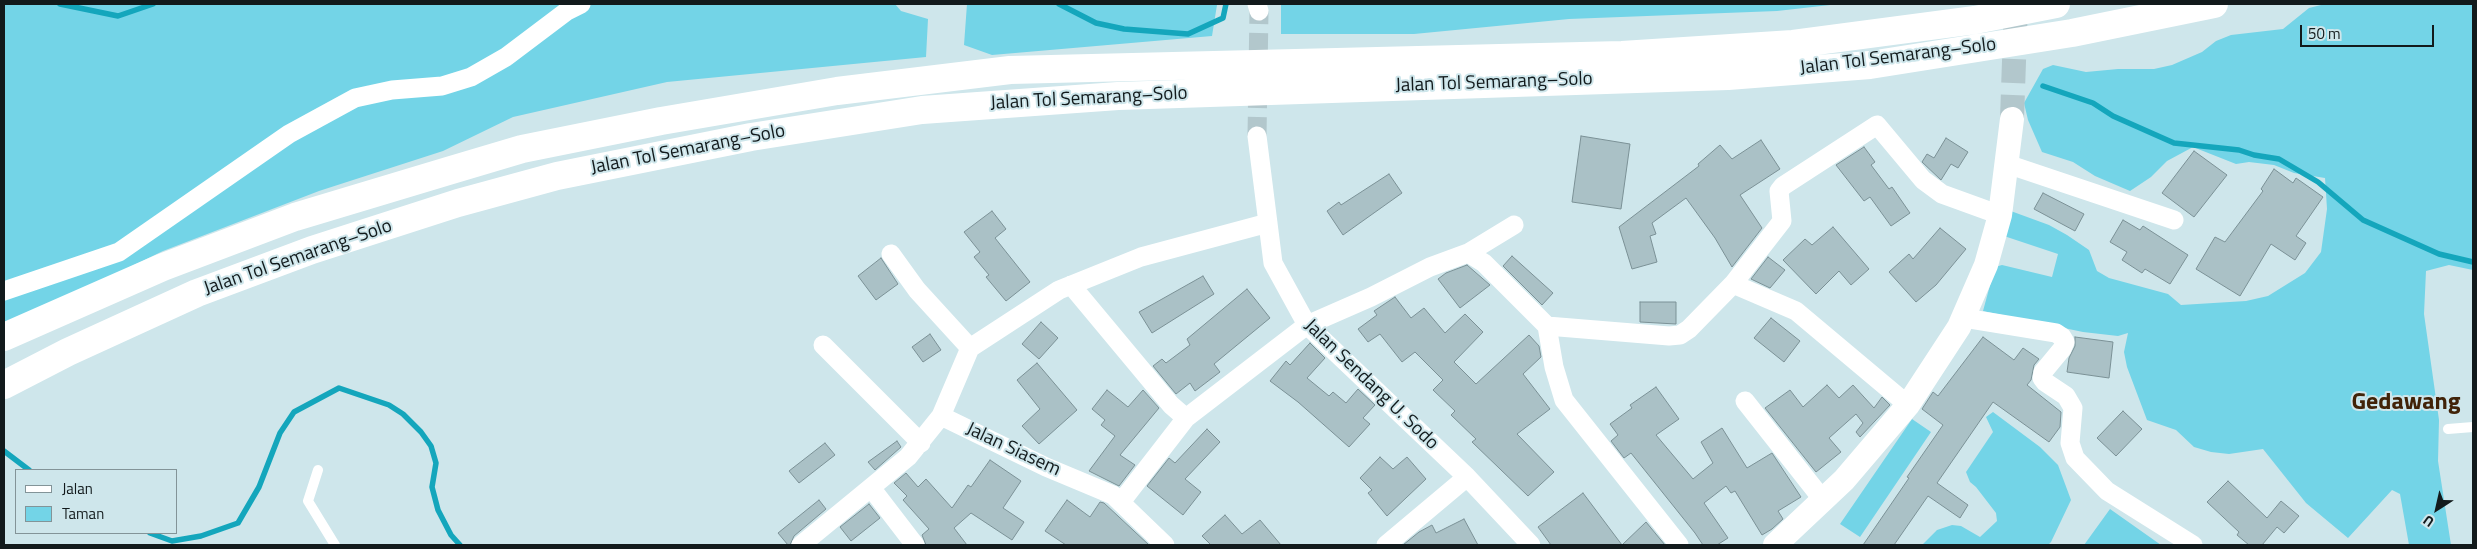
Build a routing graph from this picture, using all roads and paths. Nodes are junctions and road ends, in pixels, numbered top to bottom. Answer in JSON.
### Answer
{"nodes":[{"id":1,"x":581,"y":4,"type":"edge"},
{"id":2,"x":2056,"y":4,"type":"edge"},
{"id":3,"x":2214,"y":4,"type":"edge"},
{"id":4,"x":2012,"y":119,"type":"tunnel mouth"},
{"id":5,"x":1257,"y":136,"type":"tunnel mouth"},
{"id":6,"x":2007,"y":164,"type":"junction"},
{"id":7,"x":2000,"y":215,"type":"junction"},
{"id":8,"x":2174,"y":220,"type":"dead end"},
{"id":9,"x":1268,"y":223,"type":"junction"},
{"id":10,"x":1514,"y":225,"type":"dead end"},
{"id":11,"x":890,"y":254,"type":"dead end"},
{"id":12,"x":1468,"y":254,"type":"junction"},
{"id":13,"x":1733,"y":284,"type":"junction"},
{"id":14,"x":1071,"y":285,"type":"junction"},
{"id":15,"x":4,"y":291,"type":"edge"},
{"id":16,"x":1964,"y":318,"type":"junction"},
{"id":17,"x":1306,"y":325,"type":"junction"},
{"id":18,"x":1547,"y":326,"type":"junction"},
{"id":19,"x":4,"y":337,"type":"edge"},
{"id":20,"x":823,"y":345,"type":"dead end"},
{"id":21,"x":970,"y":348,"type":"junction"},
{"id":22,"x":4,"y":385,"type":"edge"},
{"id":23,"x":1745,"y":400,"type":"dead end"},
{"id":24,"x":1908,"y":405,"type":"junction"},
{"id":25,"x":941,"y":416,"type":"junction"},
{"id":26,"x":1186,"y":418,"type":"junction"},
{"id":27,"x":2473,"y":427,"type":"edge"},
{"id":28,"x":2448,"y":429,"type":"dead end"},
{"id":29,"x":921,"y":443,"type":"junction"},
{"id":30,"x":318,"y":470,"type":"dead end"},
{"id":31,"x":1467,"y":477,"type":"junction"},
{"id":32,"x":872,"y":489,"type":"junction"},
{"id":33,"x":1823,"y":500,"type":"junction"},
{"id":34,"x":1121,"y":502,"type":"junction"},
{"id":35,"x":335,"y":545,"type":"edge"},
{"id":36,"x":801,"y":545,"type":"edge"},
{"id":37,"x":914,"y":545,"type":"edge"},
{"id":38,"x":1165,"y":545,"type":"edge"},
{"id":39,"x":1386,"y":545,"type":"edge"},
{"id":40,"x":1531,"y":545,"type":"edge"},
{"id":41,"x":1680,"y":545,"type":"edge"},
{"id":42,"x":1775,"y":545,"type":"edge"},
{"id":43,"x":2193,"y":545,"type":"edge"}],
"edges":[{"from":1,"to":15,"type":"street"},
{"from":2,"to":19,"type":"highway","name":"Jalan Tol Semarang–Solo"},
{"from":3,"to":22,"type":"highway","name":"Jalan Tol Semarang–Solo"},
{"from":4,"to":6,"type":"street"},
{"from":5,"to":9,"type":"street","name":"Jalan Sendang U. Sodo"},
{"from":6,"to":7,"type":"street"},
{"from":6,"to":8,"type":"street"},
{"from":7,"to":13,"type":"street"},
{"from":7,"to":16,"type":"street"},
{"from":9,"to":14,"type":"street"},
{"from":9,"to":17,"type":"street","name":"Jalan Sendang U. Sodo"},
{"from":10,"to":12,"type":"street"},
{"from":11,"to":21,"type":"street"},
{"from":12,"to":17,"type":"street"},
{"from":12,"to":18,"type":"street"},
{"from":13,"to":18,"type":"street"},
{"from":13,"to":24,"type":"street"},
{"from":14,"to":21,"type":"street"},
{"from":14,"to":26,"type":"street"},
{"from":16,"to":24,"type":"street"},
{"from":16,"to":43,"type":"street"},
{"from":17,"to":26,"type":"street"},
{"from":17,"to":31,"type":"street","name":"Jalan Sendang U. Sodo"},
{"from":18,"to":41,"type":"street"},
{"from":20,"to":29,"type":"street"},
{"from":21,"to":25,"type":"street"},
{"from":23,"to":33,"type":"street"},
{"from":24,"to":33,"type":"street"},
{"from":25,"to":29,"type":"street"},
{"from":25,"to":34,"type":"street","name":"Jalan Siasem"},
{"from":26,"to":34,"type":"street"},
{"from":27,"to":28,"type":"lane"},
{"from":29,"to":32,"type":"street"},
{"from":30,"to":35,"type":"lane"},
{"from":31,"to":39,"type":"street"},
{"from":31,"to":40,"type":"street","name":"Jalan Sendang U. Sodo"},
{"from":32,"to":36,"type":"street"},
{"from":32,"to":37,"type":"street"},
{"from":33,"to":42,"type":"street"},
{"from":34,"to":38,"type":"street","name":"Jalan Siasem"}]}
